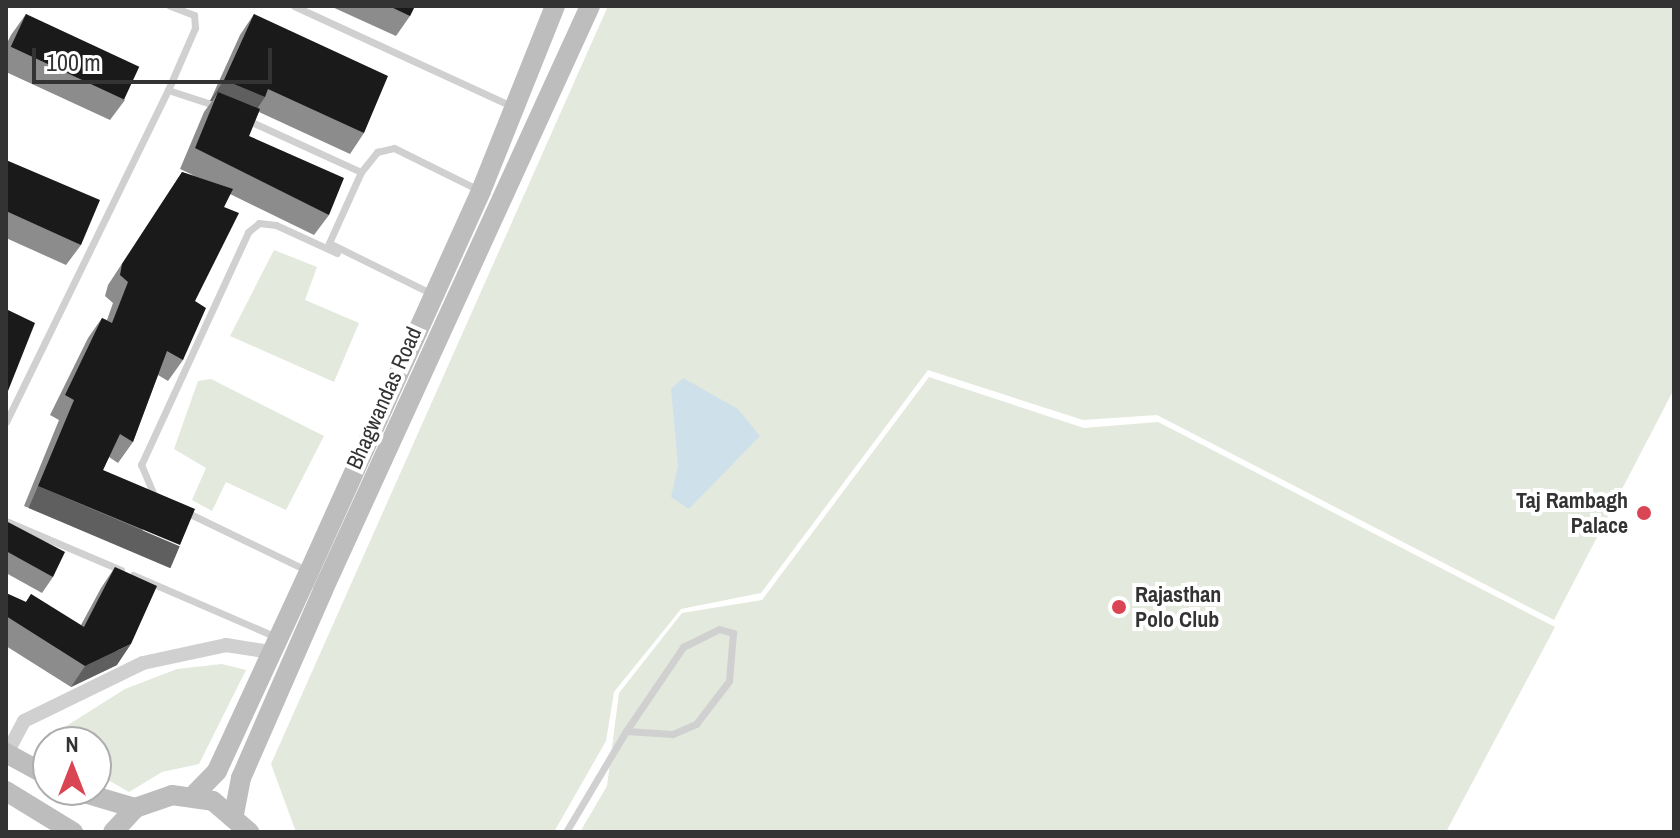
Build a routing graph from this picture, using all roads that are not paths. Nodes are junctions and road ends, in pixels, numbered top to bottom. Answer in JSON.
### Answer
{"nodes":[{"id":1,"x":170,"y":6,"type":"edge"},
{"id":2,"x":294,"y":6,"type":"edge"},
{"id":3,"x":555,"y":6,"type":"edge"},
{"id":4,"x":590,"y":6,"type":"edge"},
{"id":5,"x":168,"y":90,"type":"junction"},
{"id":6,"x":515,"y":107,"type":"junction"},
{"id":7,"x":228,"y":111,"type":"edge"},
{"id":8,"x":242,"y":117,"type":"edge"},
{"id":9,"x":361,"y":172,"type":"junction"},
{"id":10,"x":481,"y":191,"type":"junction"},
{"id":11,"x":337,"y":253,"type":"junction"},
{"id":12,"x":435,"y":295,"type":"junction"},
{"id":13,"x":6,"y":422,"type":"edge"},
{"id":14,"x":6,"y":521,"type":"edge"},
{"id":15,"x":309,"y":572,"type":"junction"},
{"id":16,"x":274,"y":645,"type":"junction"},
{"id":17,"x":626,"y":731,"type":"junction"},
{"id":18,"x":6,"y":753,"type":"edge"},
{"id":19,"x":32,"y":767,"type":"edge"},
{"id":20,"x":6,"y":791,"type":"edge"},
{"id":21,"x":193,"y":796,"type":"junction"},
{"id":22,"x":112,"y":801,"type":"edge"},
{"id":23,"x":135,"y":808,"type":"junction"},
{"id":24,"x":234,"y":814,"type":"junction"},
{"id":25,"x":73,"y":832,"type":"edge"},
{"id":26,"x":113,"y":832,"type":"edge"},
{"id":27,"x":249,"y":832,"type":"edge"},
{"id":28,"x":566,"y":832,"type":"edge"}],
"edges":[{"from":1,"to":5,"type":"lane"},
{"from":2,"to":6,"type":"lane"},
{"from":3,"to":6,"type":"street","name":"Bhagwandas Road"},
{"from":4,"to":24,"type":"street","name":"Bhagwandas Road"},
{"from":5,"to":7,"type":"lane"},
{"from":5,"to":13,"type":"lane"},
{"from":6,"to":10,"type":"street","name":"Bhagwandas Road"},
{"from":8,"to":9,"type":"lane"},
{"from":9,"to":10,"type":"lane"},
{"from":9,"to":11,"type":"lane"},
{"from":10,"to":12,"type":"street","name":"Bhagwandas Road"},
{"from":11,"to":12,"type":"lane"},
{"from":11,"to":15,"type":"lane"},
{"from":12,"to":15,"type":"street","name":"Bhagwandas Road"},
{"from":14,"to":16,"type":"lane"},
{"from":15,"to":16,"type":"street","name":"Bhagwandas Road"},
{"from":16,"to":18,"type":"street"},
{"from":16,"to":21,"type":"street","name":"Bhagwandas Road"},
{"from":17,"to":17,"type":"lane"},
{"from":17,"to":28,"type":"lane"},
{"from":18,"to":19,"type":"street"},
{"from":20,"to":25,"type":"street"},
{"from":21,"to":23,"type":"street"},
{"from":21,"to":24,"type":"street"},
{"from":22,"to":23,"type":"street"},
{"from":23,"to":26,"type":"street"},
{"from":24,"to":27,"type":"street"}]}
